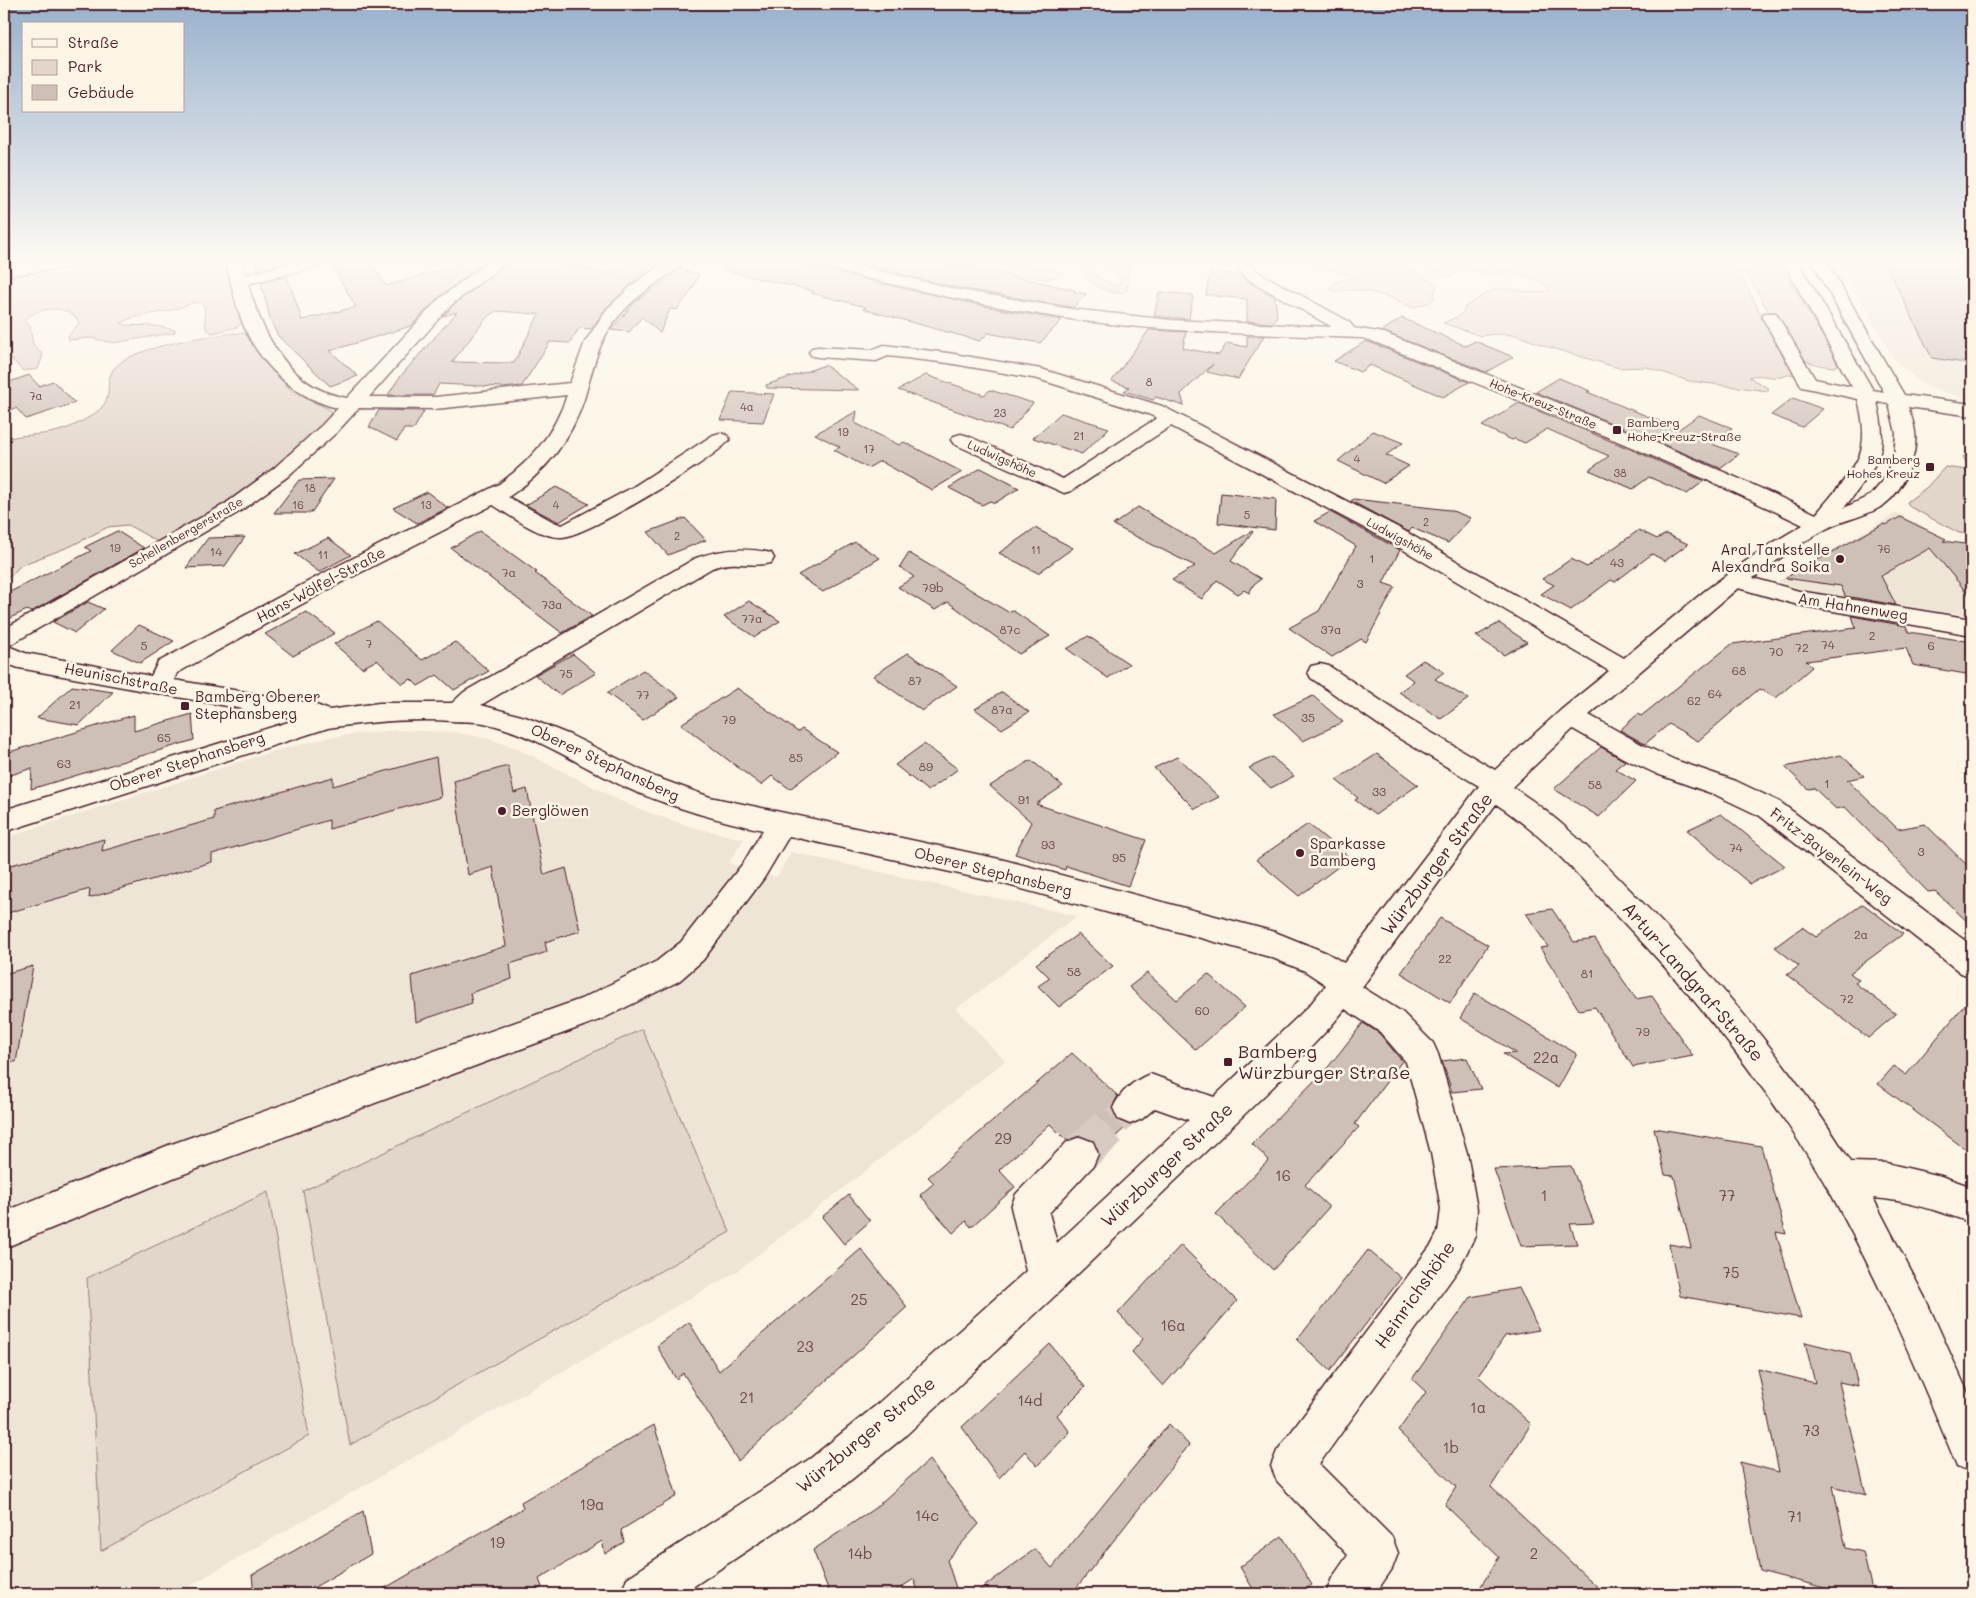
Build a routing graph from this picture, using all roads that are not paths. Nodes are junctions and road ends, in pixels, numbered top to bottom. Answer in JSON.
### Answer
{"nodes":[{"id":1,"x":257,"y":335,"type":"edge"},
{"id":2,"x":416,"y":335,"type":"edge"},
{"id":3,"x":598,"y":335,"type":"edge"},
{"id":4,"x":1367,"y":335,"type":"edge"},
{"id":5,"x":1781,"y":335,"type":"edge"},
{"id":6,"x":1832,"y":335,"type":"edge"},
{"id":7,"x":1860,"y":335,"type":"edge"},
{"id":8,"x":818,"y":352,"type":"dead end"},
{"id":9,"x":577,"y":388,"type":"junction"},
{"id":10,"x":1866,"y":395,"type":"junction"},
{"id":11,"x":1897,"y":399,"type":"junction"},
{"id":12,"x":353,"y":403,"type":"junction"},
{"id":13,"x":1972,"y":410,"type":"edge"},
{"id":14,"x":1170,"y":418,"type":"junction"},
{"id":15,"x":720,"y":439,"type":"dead end"},
{"id":16,"x":961,"y":440,"type":"dead end"},
{"id":17,"x":494,"y":497,"type":"junction"},
{"id":18,"x":1819,"y":524,"type":"junction"},
{"id":19,"x":764,"y":558,"type":"dead end"},
{"id":20,"x":1736,"y":580,"type":"junction"},
{"id":21,"x":1972,"y":626,"type":"edge"},
{"id":22,"x":4,"y":639,"type":"edge"},
{"id":23,"x":4,"y":653,"type":"edge"},
{"id":24,"x":1625,"y":669,"type":"junction"},
{"id":25,"x":1320,"y":672,"type":"dead end"},
{"id":26,"x":159,"y":685,"type":"junction"},
{"id":27,"x":458,"y":712,"type":"junction"},
{"id":28,"x":1570,"y":716,"type":"junction"},
{"id":29,"x":327,"y":719,"type":"junction"},
{"id":30,"x":1495,"y":786,"type":"junction"},
{"id":31,"x":4,"y":821,"type":"edge"},
{"id":32,"x":782,"y":824,"type":"junction"},
{"id":33,"x":1972,"y":964,"type":"edge"},
{"id":34,"x":1344,"y":985,"type":"junction"},
{"id":35,"x":1130,"y":1108,"type":"tunnel mouth"},
{"id":36,"x":1219,"y":1115,"type":"junction"},
{"id":37,"x":1080,"y":1154,"type":"tunnel mouth"},
{"id":38,"x":1842,"y":1179,"type":"junction"},
{"id":39,"x":1972,"y":1204,"type":"edge"},
{"id":40,"x":4,"y":1230,"type":"edge"},
{"id":41,"x":1048,"y":1278,"type":"junction"},
{"id":42,"x":1972,"y":1451,"type":"edge"},
{"id":43,"x":643,"y":1594,"type":"edge"},
{"id":44,"x":1348,"y":1594,"type":"edge"}],
"edges":[{"from":1,"to":12,"type":"street"},
{"from":2,"to":12,"type":"street","name":"Schellenbergerstraße"},
{"from":3,"to":9,"type":"street","name":"Hans-Wölfel-Straße"},
{"from":4,"to":18,"type":"street","name":"Hohe-Kreuz-Straße"},
{"from":5,"to":10,"type":"street"},
{"from":6,"to":10,"type":"street","name":"Würzburger Straße"},
{"from":7,"to":11,"type":"street","name":"Würzburger Straße"},
{"from":8,"to":14,"type":"street","name":"Ludwigshöhe"},
{"from":9,"to":12,"type":"street"},
{"from":9,"to":17,"type":"street","name":"Hans-Wölfel-Straße"},
{"from":10,"to":11,"type":"street"},
{"from":10,"to":18,"type":"street","name":"Würzburger Straße"},
{"from":11,"to":13,"type":"street"},
{"from":11,"to":18,"type":"street","name":"Würzburger Straße"},
{"from":12,"to":22,"type":"street","name":"Schellenbergerstraße"},
{"from":14,"to":16,"type":"street","name":"Ludwigshöhe"},
{"from":14,"to":24,"type":"street","name":"Ludwigshöhe"},
{"from":15,"to":17,"type":"street"},
{"from":17,"to":26,"type":"street","name":"Hans-Wölfel-Straße"},
{"from":18,"to":20,"type":"street","name":"Würzburger Straße"},
{"from":19,"to":27,"type":"street"},
{"from":20,"to":21,"type":"street","name":"Am Hahnenweg"},
{"from":20,"to":24,"type":"street","name":"Würzburger Straße"},
{"from":23,"to":26,"type":"street","name":"Heunischstraße"},
{"from":24,"to":28,"type":"street","name":"Würzburger Straße"},
{"from":25,"to":30,"type":"street","name":"Artur-Landgraf-Straße"},
{"from":26,"to":29,"type":"street","name":"Heunischstraße"},
{"from":27,"to":29,"type":"street","name":"Oberer Stephansberg"},
{"from":27,"to":32,"type":"street","name":"Oberer Stephansberg"},
{"from":28,"to":30,"type":"street","name":"Würzburger Straße"},
{"from":28,"to":33,"type":"street","name":"Fritz-Bayerlein-Weg"},
{"from":29,"to":31,"type":"street","name":"Oberer Stephansberg"},
{"from":30,"to":34,"type":"street","name":"Würzburger Straße"},
{"from":30,"to":38,"type":"street","name":"Artur-Landgraf-Straße"},
{"from":32,"to":34,"type":"street","name":"Oberer Stephansberg"},
{"from":32,"to":40,"type":"street"},
{"from":34,"to":36,"type":"street","name":"Würzburger Straße"},
{"from":34,"to":44,"type":"street","name":"Heinrichshöhe"},
{"from":35,"to":36,"type":"street"},
{"from":36,"to":41,"type":"street","name":"Würzburger Straße"},
{"from":37,"to":41,"type":"street"},
{"from":38,"to":39,"type":"street"},
{"from":38,"to":42,"type":"street","name":"Artur-Landgraf-Straße"},
{"from":41,"to":43,"type":"street","name":"Würzburger Straße"}]}
